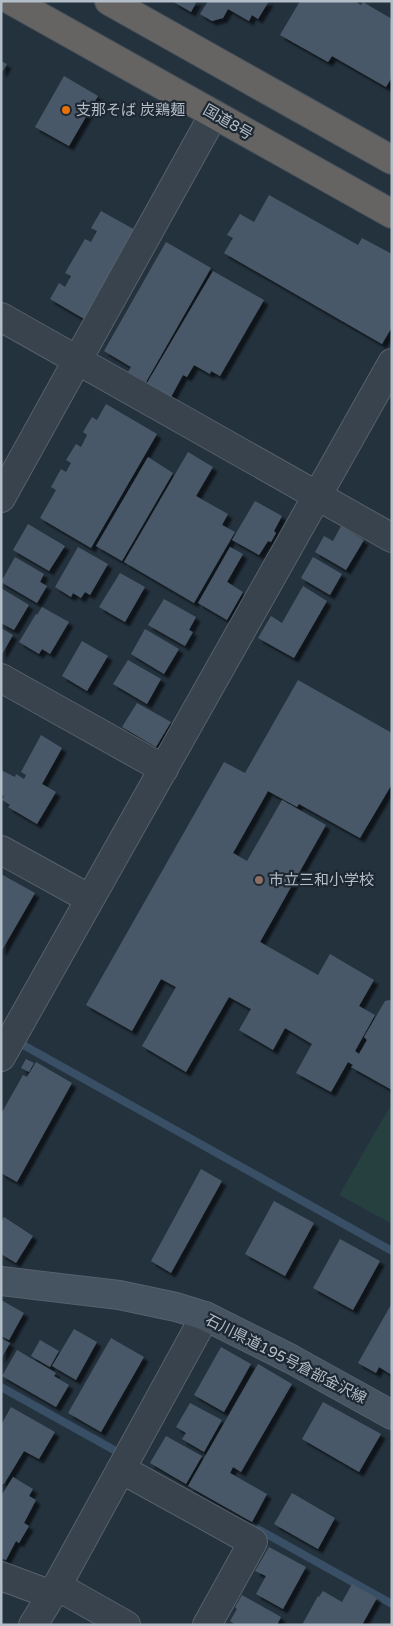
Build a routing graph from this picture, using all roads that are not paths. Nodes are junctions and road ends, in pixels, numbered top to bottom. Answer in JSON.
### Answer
{"nodes":[{"id":1,"x":12,"y":1,"type":"edge"},
{"id":2,"x":109,"y":1,"type":"edge"},
{"id":3,"x":214,"y":114,"type":"junction"},
{"id":4,"x":392,"y":160,"type":"edge"},
{"id":5,"x":392,"y":214,"type":"edge"},
{"id":6,"x":1,"y":317,"type":"edge"},
{"id":7,"x":78,"y":360,"type":"junction"},
{"id":8,"x":392,"y":363,"type":"edge"},
{"id":9,"x":316,"y":495,"type":"junction"},
{"id":10,"x":1,"y":498,"type":"edge"},
{"id":11,"x":392,"y":538,"type":"edge"},
{"id":12,"x":1,"y":678,"type":"edge"},
{"id":13,"x":164,"y":769,"type":"junction"},
{"id":14,"x":1,"y":850,"type":"edge"},
{"id":15,"x":90,"y":899,"type":"junction"},
{"id":16,"x":8,"y":1044,"type":"edge"},
{"id":17,"x":1,"y":1281,"type":"edge"},
{"id":18,"x":204,"y":1316,"type":"junction"},
{"id":19,"x":392,"y":1415,"type":"edge"},
{"id":20,"x":125,"y":1461,"type":"junction"},
{"id":21,"x":1,"y":1576,"type":"edge"},
{"id":22,"x":54,"y":1590,"type":"junction"},
{"id":23,"x":32,"y":1625,"type":"edge"},
{"id":24,"x":126,"y":1625,"type":"edge"},
{"id":25,"x":207,"y":1625,"type":"edge"}],
"edges":[{"from":1,"to":3,"type":"highway","name":"国道8号"},
{"from":2,"to":4,"type":"highway"},
{"from":3,"to":5,"type":"highway","name":"国道8号"},
{"from":3,"to":7,"type":"street"},
{"from":6,"to":7,"type":"street"},
{"from":7,"to":9,"type":"street"},
{"from":7,"to":10,"type":"street"},
{"from":8,"to":9,"type":"street"},
{"from":9,"to":11,"type":"street"},
{"from":9,"to":13,"type":"street"},
{"from":12,"to":13,"type":"street"},
{"from":13,"to":15,"type":"street"},
{"from":14,"to":15,"type":"street"},
{"from":15,"to":16,"type":"street"},
{"from":17,"to":18,"type":"main road","name":"石川県道195号倉部金沢線"},
{"from":18,"to":19,"type":"main road","name":"石川県道195号倉部金沢線"},
{"from":18,"to":20,"type":"street"},
{"from":20,"to":22,"type":"street"},
{"from":20,"to":25,"type":"street"},
{"from":21,"to":22,"type":"street"},
{"from":22,"to":23,"type":"street"},
{"from":22,"to":24,"type":"street"}]}
